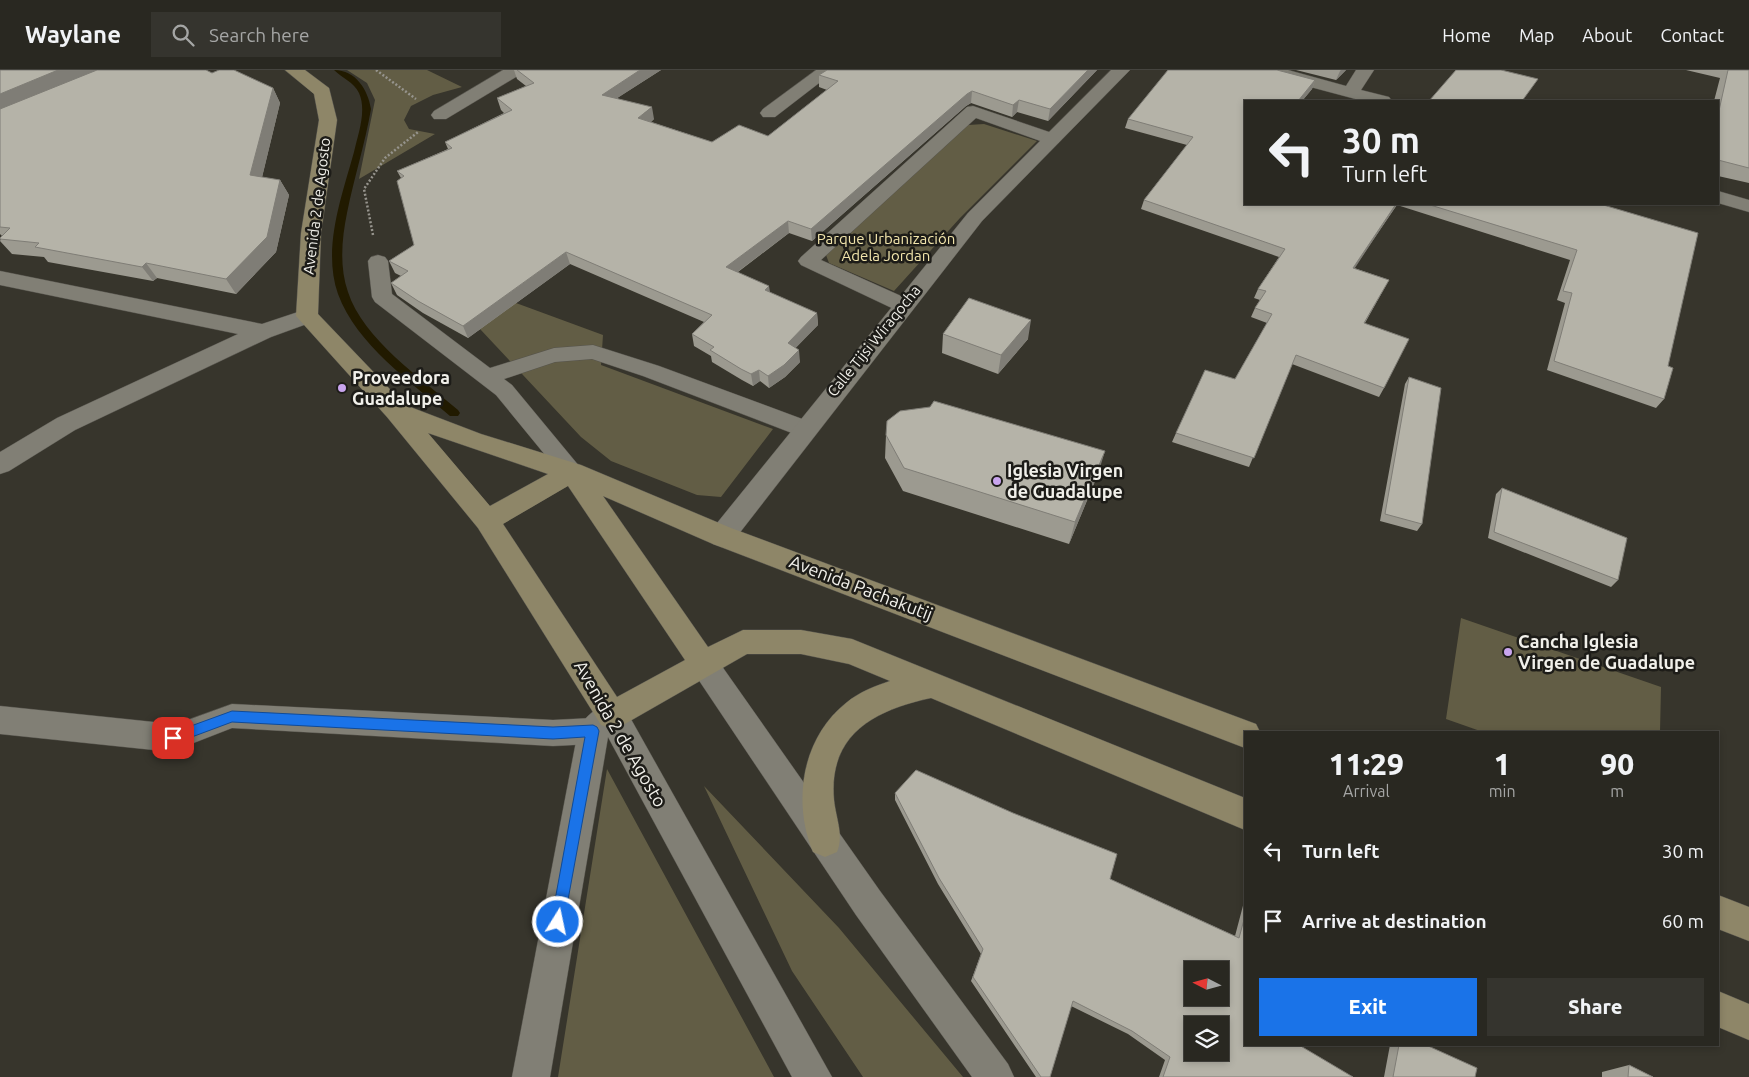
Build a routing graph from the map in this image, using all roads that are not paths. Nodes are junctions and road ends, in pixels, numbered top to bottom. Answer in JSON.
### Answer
{"nodes":[{"id":1,"x":294,"y":70,"type":"edge"},
{"id":2,"x":515,"y":70,"type":"edge"},
{"id":3,"x":827,"y":70,"type":"edge"},
{"id":4,"x":1120,"y":70,"type":"edge"},
{"id":5,"x":1268,"y":70,"type":"edge"},
{"id":6,"x":1365,"y":70,"type":"edge"},
{"id":7,"x":1352,"y":92,"type":"junction"},
{"id":8,"x":1380,"y":100,"type":"edge"},
{"id":9,"x":769,"y":113,"type":"dead end"},
{"id":10,"x":440,"y":115,"type":"road end"},
{"id":11,"x":1052,"y":139,"type":"junction"},
{"id":12,"x":1719,"y":196,"type":"edge"},
{"id":13,"x":1749,"y":206,"type":"edge"},
{"id":14,"x":378,"y":261,"type":"road end"},
{"id":15,"x":0,"y":278,"type":"edge"},
{"id":16,"x":903,"y":305,"type":"junction"},
{"id":17,"x":307,"y":316,"type":"junction"},
{"id":18,"x":263,"y":332,"type":"junction"},
{"id":19,"x":487,"y":377,"type":"junction"},
{"id":20,"x":396,"y":411,"type":"junction"},
{"id":21,"x":804,"y":429,"type":"junction"},
{"id":22,"x":0,"y":464,"type":"edge"},
{"id":23,"x":572,"y":472,"type":"junction"},
{"id":24,"x":487,"y":521,"type":"junction"},
{"id":25,"x":722,"y":536,"type":"junction"},
{"id":26,"x":704,"y":664,"type":"junction"},
{"id":27,"x":931,"y":685,"type":"junction"},
{"id":28,"x":0,"y":720,"type":"edge"},
{"id":29,"x":603,"y":723,"type":"junction"},
{"id":30,"x":1244,"y":734,"type":"edge"},
{"id":31,"x":173,"y":738,"type":"joint"},
{"id":32,"x":1244,"y":814,"type":"edge"},
{"id":33,"x":825,"y":841,"type":"junction"},
{"id":34,"x":1719,"y":912,"type":"edge"},
{"id":35,"x":1749,"y":924,"type":"edge"},
{"id":36,"x":1719,"y":1009,"type":"edge"},
{"id":37,"x":1749,"y":1022,"type":"edge"},
{"id":38,"x":531,"y":1077,"type":"edge"},
{"id":39,"x":813,"y":1077,"type":"edge"},
{"id":40,"x":995,"y":1077,"type":"edge"}],
"edges":[{"from":1,"to":17,"type":"street","name":"Avenida 2 de Agosto"},
{"from":2,"to":10,"type":"street"},
{"from":3,"to":9,"type":"street"},
{"from":4,"to":11,"type":"street","name":"Calle Tijsi Wiraqocha"},
{"from":5,"to":7,"type":"street"},
{"from":6,"to":7,"type":"street"},
{"from":7,"to":8,"type":"street"},
{"from":11,"to":16,"type":"street","name":"Calle Tijsi Wiraqocha"},
{"from":11,"to":16,"type":"lane"},
{"from":12,"to":13,"type":"street"},
{"from":14,"to":19,"type":"lane"},
{"from":15,"to":18,"type":"street"},
{"from":16,"to":21,"type":"street","name":"Calle Tijsi Wiraqocha"},
{"from":17,"to":18,"type":"street"},
{"from":17,"to":20,"type":"street","name":"Avenida 2 de Agosto"},
{"from":18,"to":22,"type":"street"},
{"from":19,"to":21,"type":"lane"},
{"from":19,"to":23,"type":"lane"},
{"from":20,"to":23,"type":"street","name":"Avenida 2 de Agosto"},
{"from":20,"to":24,"type":"street","name":"Avenida 2 de Agosto"},
{"from":21,"to":25,"type":"street","name":"Calle Tijsi Wiraqocha"},
{"from":23,"to":24,"type":"street"},
{"from":23,"to":25,"type":"street","name":"Avenida Pachakutij"},
{"from":23,"to":26,"type":"street"},
{"from":24,"to":29,"type":"street","name":"Avenida 2 de Agosto"},
{"from":25,"to":30,"type":"street","name":"Avenida Pachakutij"},
{"from":26,"to":27,"type":"street"},
{"from":26,"to":29,"type":"street"},
{"from":26,"to":33,"type":"street"},
{"from":27,"to":32,"type":"street"},
{"from":27,"to":33,"type":"street"},
{"from":28,"to":31,"type":"street"},
{"from":29,"to":31,"type":"lane"},
{"from":29,"to":38,"type":"street"},
{"from":29,"to":39,"type":"street","name":"Avenida 2 de Agosto"},
{"from":33,"to":40,"type":"street"},
{"from":34,"to":35,"type":"street"},
{"from":36,"to":37,"type":"street"}]}
